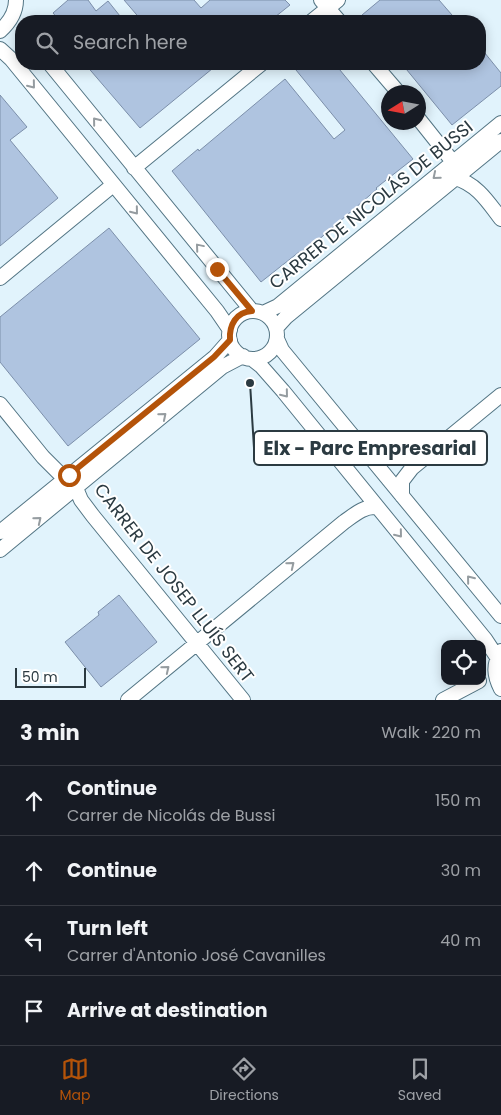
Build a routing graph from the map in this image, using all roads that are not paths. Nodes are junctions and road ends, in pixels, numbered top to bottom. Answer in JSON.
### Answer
{"nodes":[{"id":1,"x":329,"y":3,"type":"edge"},
{"id":2,"x":18,"y":10,"type":"edge"},
{"id":3,"x":318,"y":15,"type":"edge"},
{"id":4,"x":336,"y":15,"type":"edge"},
{"id":5,"x":0,"y":31,"type":"edge"},
{"id":6,"x":0,"y":48,"type":"edge"},
{"id":7,"x":15,"y":64,"type":"edge"},
{"id":8,"x":20,"y":70,"type":"edge"},
{"id":9,"x":55,"y":70,"type":"edge"},
{"id":10,"x":254,"y":70,"type":"edge"},
{"id":11,"x":379,"y":70,"type":"edge"},
{"id":12,"x":392,"y":85,"type":"edge"},
{"id":13,"x":501,"y":123,"type":"edge"},
{"id":14,"x":426,"y":128,"type":"edge"},
{"id":15,"x":501,"y":141,"type":"edge"},
{"id":16,"x":453,"y":162,"type":"junction"},
{"id":17,"x":134,"y":168,"type":"junction"},
{"id":18,"x":455,"y":178,"type":"junction"},
{"id":19,"x":113,"y":185,"type":"junction"},
{"id":20,"x":501,"y":219,"type":"edge"},
{"id":21,"x":0,"y":278,"type":"edge"},
{"id":22,"x":258,"y":312,"type":"junction"},
{"id":23,"x":276,"y":333,"type":"junction"},
{"id":24,"x":230,"y":335,"type":"junction"},
{"id":25,"x":248,"y":357,"type":"junction"},
{"id":26,"x":501,"y":395,"type":"edge"},
{"id":27,"x":0,"y":404,"type":"edge"},
{"id":28,"x":69,"y":475,"type":"junction"},
{"id":29,"x":76,"y":488,"type":"junction"},
{"id":30,"x":402,"y":496,"type":"junction"},
{"id":31,"x":376,"y":506,"type":"junction"},
{"id":32,"x":0,"y":532,"type":"edge"},
{"id":33,"x":0,"y":550,"type":"edge"},
{"id":34,"x":501,"y":616,"type":"edge"},
{"id":35,"x":197,"y":643,"type":"junction"},
{"id":36,"x":499,"y":654,"type":"edge"},
{"id":37,"x":488,"y":677,"type":"edge"},
{"id":38,"x":471,"y":685,"type":"edge"},
{"id":39,"x":501,"y":689,"type":"edge"},
{"id":40,"x":128,"y":700,"type":"edge"},
{"id":41,"x":243,"y":700,"type":"edge"},
{"id":42,"x":443,"y":700,"type":"edge"}],
"edges":[{"from":1,"to":3,"type":"street"},
{"from":1,"to":4,"type":"street"},
{"from":2,"to":5,"type":"street"},
{"from":6,"to":7,"type":"street","one_way":true},
{"from":8,"to":19,"type":"street","one_way":true},
{"from":17,"to":9,"type":"street","one_way":true},
{"from":10,"to":17,"type":"street"},
{"from":11,"to":12,"type":"street"},
{"from":13,"to":16,"type":"street","name":"CARRER DE NICOLÁS DE BUSSI"},
{"from":14,"to":16,"type":"street"},
{"from":15,"to":18,"type":"street","name":"CARRER DE NICOLÁS DE BUSSI"},
{"from":16,"to":22,"type":"street","name":"CARRER DE NICOLÁS DE BUSSI","one_way":true},
{"from":22,"to":17,"type":"street","one_way":true},
{"from":18,"to":20,"type":"street"},
{"from":18,"to":23,"type":"street","name":"CARRER DE NICOLÁS DE BUSSI"},
{"from":19,"to":21,"type":"street"},
{"from":19,"to":24,"type":"street","one_way":true},
{"from":22,"to":23,"type":"street"},
{"from":22,"to":24,"type":"street"},
{"from":23,"to":25,"type":"street"},
{"from":23,"to":30,"type":"street"},
{"from":24,"to":25,"type":"street"},
{"from":24,"to":28,"type":"street"},
{"from":29,"to":25,"type":"street","one_way":true},
{"from":25,"to":31,"type":"street","one_way":true},
{"from":26,"to":30,"type":"street"},
{"from":27,"to":28,"type":"street"},
{"from":28,"to":32,"type":"street"},
{"from":33,"to":29,"type":"street","one_way":true},
{"from":29,"to":35,"type":"street","name":"CARRER DE JOSEP LLUÍS SERT"},
{"from":34,"to":30,"type":"street","one_way":true},
{"from":35,"to":31,"type":"street","one_way":true},
{"from":31,"to":36,"type":"street","one_way":true},
{"from":40,"to":35,"type":"street","one_way":true},
{"from":35,"to":41,"type":"street","name":"CARRER DE JOSEP LLUÍS SERT"},
{"from":36,"to":37,"type":"street"},
{"from":37,"to":39,"type":"street"},
{"from":38,"to":42,"type":"street"}]}
